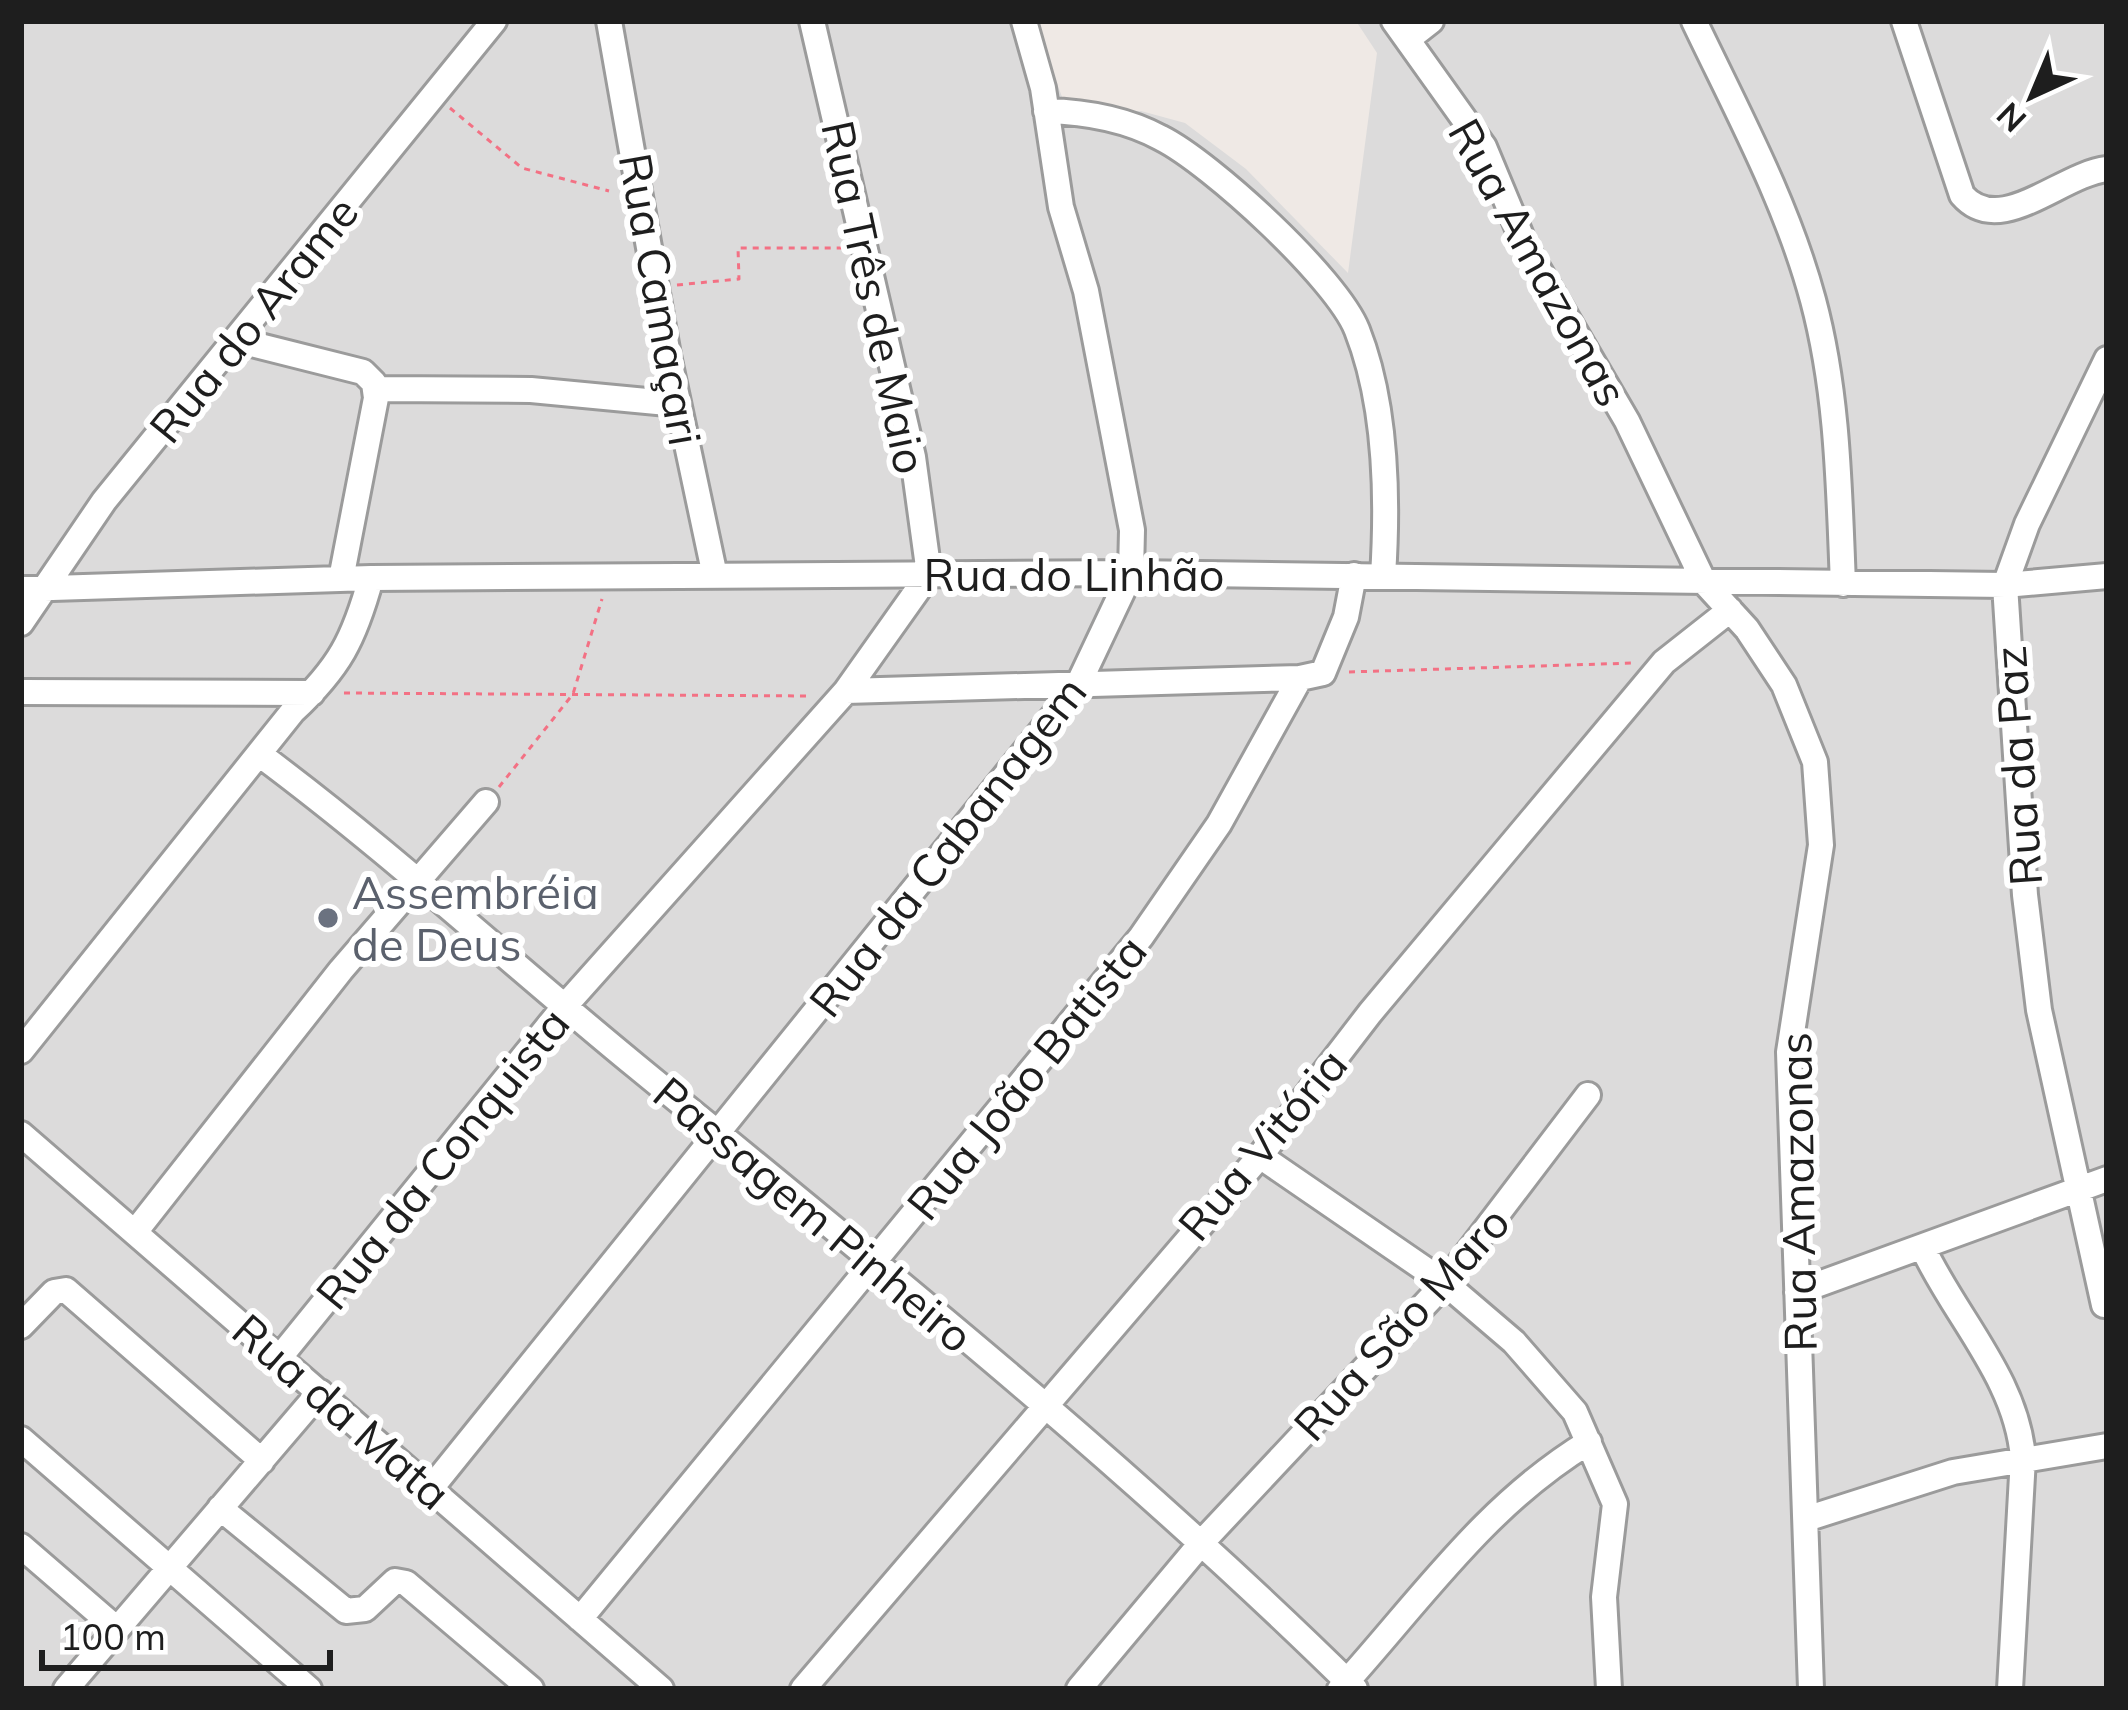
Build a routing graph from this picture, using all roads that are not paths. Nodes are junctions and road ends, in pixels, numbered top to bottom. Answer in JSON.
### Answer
{"nodes":[{"id":1,"x":494,"y":21,"type":"edge"},
{"id":2,"x":609,"y":21,"type":"edge"},
{"id":3,"x":812,"y":21,"type":"edge"},
{"id":4,"x":1024,"y":21,"type":"edge"},
{"id":5,"x":1431,"y":21,"type":"edge"},
{"id":6,"x":1694,"y":21,"type":"edge"},
{"id":7,"x":1904,"y":21,"type":"edge"},
{"id":8,"x":1401,"y":30,"type":"edge"},
{"id":9,"x":1046,"y":111,"type":"junction"},
{"id":10,"x":2107,"y":169,"type":"edge"},
{"id":11,"x":236,"y":340,"type":"junction"},
{"id":12,"x":2107,"y":359,"type":"edge"},
{"id":13,"x":377,"y":389,"type":"junction"},
{"id":14,"x":678,"y":404,"type":"junction"},
{"id":15,"x":1131,"y":573,"type":"junction"},
{"id":16,"x":929,"y":574,"type":"junction"},
{"id":17,"x":1354,"y":575,"type":"junction"},
{"id":18,"x":715,"y":576,"type":"junction"},
{"id":19,"x":1383,"y":576,"type":"junction"},
{"id":20,"x":2107,"y":576,"type":"edge"},
{"id":21,"x":371,"y":578,"type":"junction"},
{"id":22,"x":341,"y":579,"type":"junction"},
{"id":23,"x":1704,"y":582,"type":"junction"},
{"id":24,"x":1843,"y":584,"type":"junction"},
{"id":25,"x":2005,"y":585,"type":"junction"},
{"id":26,"x":31,"y":589,"type":"edge"},
{"id":27,"x":1730,"y":610,"type":"junction"},
{"id":28,"x":21,"y":622,"type":"edge"},
{"id":29,"x":1312,"y":676,"type":"junction"},
{"id":30,"x":1077,"y":688,"type":"junction"},
{"id":31,"x":846,"y":691,"type":"junction"},
{"id":32,"x":21,"y":692,"type":"edge"},
{"id":33,"x":312,"y":693,"type":"junction"},
{"id":34,"x":260,"y":754,"type":"junction"},
{"id":35,"x":486,"y":802,"type":"road end"},
{"id":36,"x":418,"y":879,"type":"junction"},
{"id":37,"x":564,"y":1007,"type":"junction"},
{"id":38,"x":21,"y":1051,"type":"edge"},
{"id":39,"x":1588,"y":1095,"type":"dead end"},
{"id":40,"x":21,"y":1134,"type":"edge"},
{"id":41,"x":720,"y":1135,"type":"junction"},
{"id":42,"x":1260,"y":1156,"type":"junction"},
{"id":43,"x":2107,"y":1179,"type":"edge"},
{"id":44,"x":2075,"y":1191,"type":"junction"},
{"id":45,"x":135,"y":1232,"type":"junction"},
{"id":46,"x":1923,"y":1248,"type":"junction"},
{"id":47,"x":874,"y":1265,"type":"junction"},
{"id":48,"x":1445,"y":1282,"type":"junction"},
{"id":49,"x":1797,"y":1292,"type":"junction"},
{"id":50,"x":2104,"y":1305,"type":"dead end"},
{"id":51,"x":21,"y":1326,"type":"edge"},
{"id":52,"x":280,"y":1357,"type":"junction"},
{"id":53,"x":320,"y":1392,"type":"junction"},
{"id":54,"x":1046,"y":1408,"type":"junction"},
{"id":55,"x":21,"y":1439,"type":"edge"},
{"id":56,"x":1589,"y":1442,"type":"junction"},
{"id":57,"x":2107,"y":1446,"type":"edge"},
{"id":58,"x":2023,"y":1458,"type":"junction"},
{"id":59,"x":262,"y":1460,"type":"junction"},
{"id":60,"x":431,"y":1487,"type":"junction"},
{"id":61,"x":220,"y":1508,"type":"junction"},
{"id":62,"x":1809,"y":1518,"type":"junction"},
{"id":63,"x":1203,"y":1541,"type":"junction"},
{"id":64,"x":21,"y":1546,"type":"edge"},
{"id":65,"x":170,"y":1568,"type":"junction"},
{"id":66,"x":580,"y":1619,"type":"junction"},
{"id":67,"x":117,"y":1629,"type":"junction"},
{"id":68,"x":74,"y":1686,"type":"edge"},
{"id":69,"x":1347,"y":1686,"type":"edge"},
{"id":70,"x":656,"y":1688,"type":"edge"},
{"id":71,"x":309,"y":1689,"type":"edge"},
{"id":72,"x":531,"y":1689,"type":"edge"},
{"id":73,"x":803,"y":1689,"type":"edge"},
{"id":74,"x":1079,"y":1689,"type":"edge"},
{"id":75,"x":1609,"y":1689,"type":"edge"},
{"id":76,"x":1811,"y":1689,"type":"edge"},
{"id":77,"x":2010,"y":1689,"type":"edge"}],
"edges":[{"from":1,"to":11,"type":"street","name":"Rua do Arame"},
{"from":2,"to":14,"type":"street","name":"Rua Camaçari"},
{"from":3,"to":16,"type":"street","name":"Rua Três de Maio"},
{"from":4,"to":9,"type":"street","name":"Rua da Cabanagem"},
{"from":5,"to":8,"type":"street"},
{"from":6,"to":24,"type":"street"},
{"from":7,"to":10,"type":"street"},
{"from":8,"to":23,"type":"street","name":"Rua Amazonas"},
{"from":9,"to":15,"type":"street","name":"Rua da Cabanagem"},
{"from":9,"to":19,"type":"street"},
{"from":11,"to":13,"type":"street"},
{"from":11,"to":26,"type":"street","name":"Rua do Arame"},
{"from":12,"to":25,"type":"street","name":"Rua da Paz"},
{"from":13,"to":14,"type":"street"},
{"from":13,"to":22,"type":"street"},
{"from":14,"to":18,"type":"street","name":"Rua Camaçari"},
{"from":15,"to":16,"type":"street","name":"Rua do Linhão"},
{"from":15,"to":17,"type":"street","name":"Rua do Linhão"},
{"from":15,"to":30,"type":"street","name":"Rua da Cabanagem"},
{"from":16,"to":18,"type":"street","name":"Rua do Linhão"},
{"from":16,"to":31,"type":"street","name":"Rua da Conquista"},
{"from":17,"to":19,"type":"street","name":"Rua do Linhão"},
{"from":17,"to":29,"type":"street","name":"Rua João Batista"},
{"from":18,"to":21,"type":"street","name":"Rua do Linhão"},
{"from":19,"to":23,"type":"street","name":"Rua do Linhão"},
{"from":20,"to":25,"type":"street","name":"Rua do Linhão"},
{"from":21,"to":22,"type":"street","name":"Rua do Linhão"},
{"from":21,"to":33,"type":"street"},
{"from":22,"to":26,"type":"street","name":"Rua do Linhão"},
{"from":23,"to":24,"type":"street","name":"Rua do Linhão"},
{"from":23,"to":27,"type":"street","name":"Rua Amazonas"},
{"from":24,"to":25,"type":"street","name":"Rua do Linhão"},
{"from":25,"to":44,"type":"street","name":"Rua da Paz"},
{"from":26,"to":28,"type":"street","name":"Rua do Arame"},
{"from":27,"to":42,"type":"street","name":"Rua Vitória"},
{"from":27,"to":49,"type":"street","name":"Rua Amazonas"},
{"from":29,"to":30,"type":"street"},
{"from":29,"to":47,"type":"street","name":"Rua João Batista"},
{"from":30,"to":31,"type":"street"},
{"from":30,"to":41,"type":"street","name":"Rua da Cabanagem"},
{"from":31,"to":37,"type":"street","name":"Rua da Conquista"},
{"from":32,"to":33,"type":"street"},
{"from":33,"to":34,"type":"street"},
{"from":34,"to":36,"type":"street","name":"Passagem Pinheiro"},
{"from":34,"to":38,"type":"street"},
{"from":35,"to":36,"type":"street"},
{"from":36,"to":37,"type":"street","name":"Passagem Pinheiro"},
{"from":36,"to":45,"type":"street"},
{"from":37,"to":41,"type":"street","name":"Passagem Pinheiro"},
{"from":37,"to":52,"type":"street","name":"Rua da Conquista"},
{"from":39,"to":48,"type":"street","name":"Rua São Maro"},
{"from":40,"to":45,"type":"street","name":"Rua da Mata"},
{"from":41,"to":47,"type":"street","name":"Passagem Pinheiro"},
{"from":41,"to":60,"type":"street","name":"Rua da Cabanagem"},
{"from":42,"to":48,"type":"street"},
{"from":42,"to":54,"type":"street","name":"Rua Vitória"},
{"from":43,"to":44,"type":"street"},
{"from":44,"to":46,"type":"street"},
{"from":44,"to":50,"type":"street","name":"Rua da Paz"},
{"from":45,"to":52,"type":"street","name":"Rua da Mata"},
{"from":46,"to":49,"type":"street"},
{"from":46,"to":58,"type":"street"},
{"from":47,"to":54,"type":"street","name":"Passagem Pinheiro"},
{"from":47,"to":66,"type":"street","name":"Rua João Batista"},
{"from":48,"to":56,"type":"street"},
{"from":48,"to":63,"type":"street","name":"Rua São Maro"},
{"from":49,"to":62,"type":"street","name":"Rua Amazonas"},
{"from":51,"to":59,"type":"street"},
{"from":52,"to":53,"type":"street","name":"Rua da Mata"},
{"from":53,"to":59,"type":"street"},
{"from":53,"to":60,"type":"street","name":"Rua da Mata"},
{"from":54,"to":63,"type":"street","name":"Passagem Pinheiro"},
{"from":54,"to":73,"type":"street","name":"Rua Vitória"},
{"from":55,"to":65,"type":"street"},
{"from":56,"to":69,"type":"street"},
{"from":56,"to":75,"type":"street"},
{"from":57,"to":58,"type":"street"},
{"from":58,"to":62,"type":"street"},
{"from":58,"to":77,"type":"street"},
{"from":59,"to":61,"type":"street"},
{"from":60,"to":66,"type":"street","name":"Rua da Mata"},
{"from":61,"to":65,"type":"street"},
{"from":61,"to":72,"type":"street"},
{"from":62,"to":76,"type":"street","name":"Rua Amazonas"},
{"from":63,"to":69,"type":"street","name":"Passagem Pinheiro"},
{"from":63,"to":74,"type":"street","name":"Rua São Maro"},
{"from":64,"to":67,"type":"street"},
{"from":65,"to":67,"type":"street"},
{"from":65,"to":71,"type":"street"},
{"from":66,"to":70,"type":"street","name":"Rua da Mata"},
{"from":67,"to":68,"type":"street"}]}
